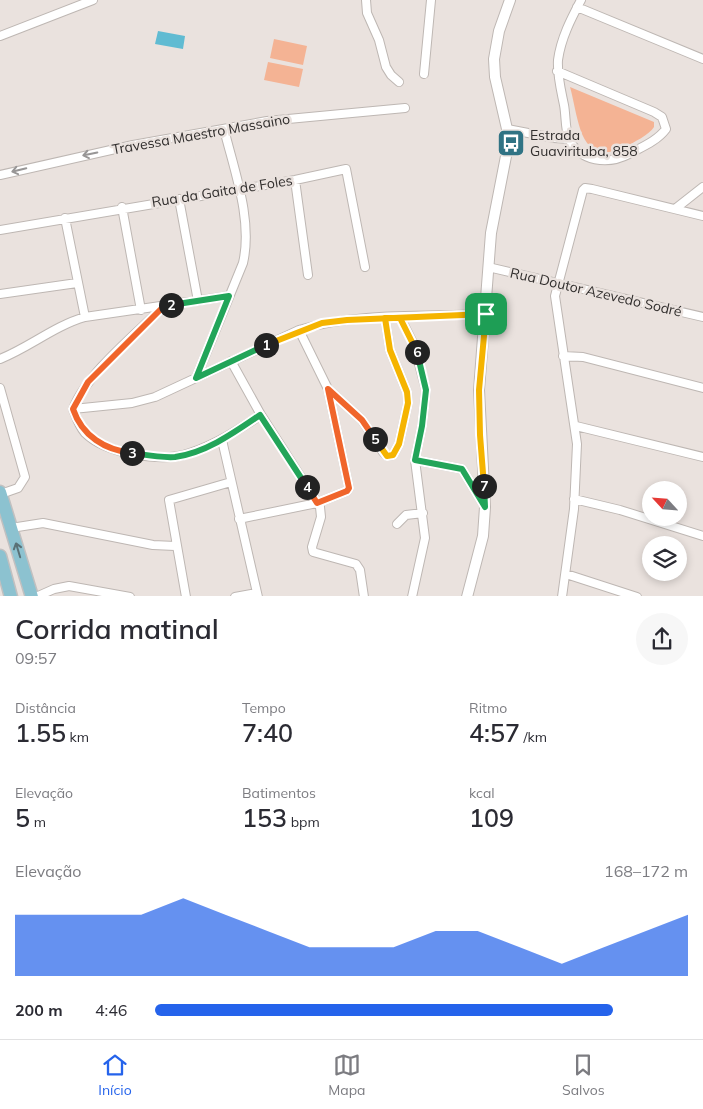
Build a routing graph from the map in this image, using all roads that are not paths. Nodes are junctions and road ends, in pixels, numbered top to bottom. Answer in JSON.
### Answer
{"nodes":[{"id":1,"x":93,"y":0,"type":"edge"},
{"id":2,"x":366,"y":0,"type":"edge"},
{"id":3,"x":431,"y":0,"type":"edge"},
{"id":4,"x":510,"y":0,"type":"edge"},
{"id":5,"x":579,"y":4,"type":"edge"},
{"id":6,"x":0,"y":36,"type":"edge"},
{"id":7,"x":703,"y":59,"type":"edge"},
{"id":8,"x":557,"y":71,"type":"junction"},
{"id":9,"x":424,"y":74,"type":"dead end"},
{"id":10,"x":399,"y":82,"type":"dead end"},
{"id":11,"x":405,"y":108,"type":"dead end"},
{"id":12,"x":224,"y":129,"type":"junction"},
{"id":13,"x":507,"y":129,"type":"junction"},
{"id":14,"x":569,"y":139,"type":"junction"},
{"id":15,"x":0,"y":174,"type":"edge"},
{"id":16,"x":295,"y":180,"type":"junction"},
{"id":17,"x":703,"y":186,"type":"edge"},
{"id":18,"x":239,"y":188,"type":"junction"},
{"id":19,"x":179,"y":198,"type":"junction"},
{"id":20,"x":122,"y":208,"type":"junction"},
{"id":21,"x":675,"y":209,"type":"junction"},
{"id":22,"x":703,"y":216,"type":"edge"},
{"id":23,"x":65,"y":218,"type":"junction"},
{"id":24,"x":0,"y":230,"type":"edge"},
{"id":25,"x":365,"y":267,"type":"dead end"},
{"id":26,"x":488,"y":267,"type":"junction"},
{"id":27,"x":308,"y":275,"type":"dead end"},
{"id":28,"x":77,"y":283,"type":"junction"},
{"id":29,"x":558,"y":283,"type":"junction"},
{"id":30,"x":0,"y":294,"type":"edge"},
{"id":31,"x":229,"y":296,"type":"junction"},
{"id":32,"x":198,"y":301,"type":"junction"},
{"id":33,"x":164,"y":306,"type":"junction"},
{"id":34,"x":141,"y":310,"type":"junction"},
{"id":35,"x":486,"y":314,"type":"junction"},
{"id":36,"x":85,"y":317,"type":"junction"},
{"id":37,"x":703,"y":317,"type":"edge"},
{"id":38,"x":385,"y":318,"type":"junction"},
{"id":39,"x":400,"y":318,"type":"junction"},
{"id":40,"x":298,"y":330,"type":"junction"},
{"id":41,"x":563,"y":356,"type":"junction"},
{"id":42,"x":0,"y":359,"type":"edge"},
{"id":43,"x":231,"y":361,"type":"junction"},
{"id":44,"x":196,"y":378,"type":"junction"},
{"id":45,"x":0,"y":388,"type":"edge"},
{"id":46,"x":703,"y":388,"type":"edge"},
{"id":47,"x":328,"y":389,"type":"junction"},
{"id":48,"x":73,"y":409,"type":"junction"},
{"id":49,"x":260,"y":415,"type":"junction"},
{"id":50,"x":576,"y":426,"type":"junction"},
{"id":51,"x":222,"y":440,"type":"junction"},
{"id":52,"x":703,"y":457,"type":"edge"},
{"id":53,"x":415,"y":460,"type":"junction"},
{"id":54,"x":231,"y":482,"type":"junction"},
{"id":55,"x":0,"y":493,"type":"edge"},
{"id":56,"x":574,"y":499,"type":"junction"},
{"id":57,"x":317,"y":503,"type":"junction"},
{"id":58,"x":485,"y":507,"type":"junction"},
{"id":59,"x":423,"y":513,"type":"junction"},
{"id":60,"x":240,"y":519,"type":"junction"},
{"id":61,"x":397,"y":524,"type":"dead end"},
{"id":62,"x":11,"y":528,"type":"junction"},
{"id":63,"x":703,"y":536,"type":"edge"},
{"id":64,"x":175,"y":546,"type":"junction"},
{"id":65,"x":0,"y":556,"type":"edge"},
{"id":66,"x":566,"y":574,"type":"junction"},
{"id":67,"x":257,"y":595,"type":"edge"},
{"id":68,"x":12,"y":596,"type":"edge"},
{"id":69,"x":32,"y":596,"type":"edge"},
{"id":70,"x":36,"y":596,"type":"edge"},
{"id":71,"x":130,"y":596,"type":"edge"},
{"id":72,"x":186,"y":596,"type":"edge"},
{"id":73,"x":235,"y":596,"type":"edge"},
{"id":74,"x":364,"y":596,"type":"edge"},
{"id":75,"x":412,"y":596,"type":"edge"},
{"id":76,"x":467,"y":596,"type":"edge"},
{"id":77,"x":562,"y":596,"type":"edge"},
{"id":78,"x":637,"y":596,"type":"edge"}],
"edges":[{"from":1,"to":6,"type":"street"},
{"from":2,"to":10,"type":"street"},
{"from":3,"to":9,"type":"street"},
{"from":4,"to":13,"type":"street"},
{"from":5,"to":7,"type":"street"},
{"from":5,"to":8,"type":"street"},
{"from":8,"to":14,"type":"street"},
{"from":8,"to":14,"type":"street"},
{"from":11,"to":12,"type":"street","name":"Travessa Maestro Massaino"},
{"from":12,"to":15,"type":"street","name":"Travessa Maestro Massaino","one_way":true},
{"from":12,"to":18,"type":"street"},
{"from":13,"to":14,"type":"street"},
{"from":13,"to":26,"type":"street"},
{"from":16,"to":18,"type":"street","name":"Rua da Gaita de Foles"},
{"from":16,"to":25,"type":"street","name":"Rua da Gaita de Foles"},
{"from":16,"to":27,"type":"street"},
{"from":17,"to":21,"type":"street"},
{"from":18,"to":19,"type":"street","name":"Rua da Gaita de Foles"},
{"from":18,"to":31,"type":"street"},
{"from":19,"to":20,"type":"street","name":"Rua da Gaita de Foles"},
{"from":19,"to":32,"type":"street"},
{"from":20,"to":23,"type":"street","name":"Rua da Gaita de Foles"},
{"from":20,"to":34,"type":"street"},
{"from":21,"to":22,"type":"street"},
{"from":21,"to":29,"type":"street"},
{"from":23,"to":24,"type":"street","name":"Rua da Gaita de Foles"},
{"from":23,"to":28,"type":"street"},
{"from":26,"to":29,"type":"street","name":"Rua Doutor Azevedo Sodré"},
{"from":26,"to":35,"type":"street"},
{"from":28,"to":30,"type":"street"},
{"from":28,"to":36,"type":"street"},
{"from":29,"to":37,"type":"street","name":"Rua Doutor Azevedo Sodré"},
{"from":29,"to":41,"type":"street"},
{"from":31,"to":32,"type":"street"},
{"from":31,"to":44,"type":"street"},
{"from":32,"to":33,"type":"street"},
{"from":33,"to":34,"type":"street"},
{"from":33,"to":48,"type":"street"},
{"from":34,"to":36,"type":"street"},
{"from":35,"to":39,"type":"street"},
{"from":35,"to":58,"type":"street"},
{"from":36,"to":42,"type":"street"},
{"from":38,"to":39,"type":"street"},
{"from":38,"to":40,"type":"street"},
{"from":38,"to":47,"type":"street"},
{"from":39,"to":53,"type":"street"},
{"from":40,"to":43,"type":"street"},
{"from":40,"to":47,"type":"street"},
{"from":41,"to":46,"type":"street"},
{"from":41,"to":50,"type":"street"},
{"from":43,"to":44,"type":"street"},
{"from":43,"to":49,"type":"street"},
{"from":44,"to":48,"type":"street"},
{"from":45,"to":55,"type":"street"},
{"from":47,"to":57,"type":"street"},
{"from":48,"to":51,"type":"street"},
{"from":49,"to":51,"type":"street"},
{"from":49,"to":57,"type":"street"},
{"from":50,"to":52,"type":"street"},
{"from":50,"to":56,"type":"street"},
{"from":51,"to":54,"type":"street"},
{"from":53,"to":58,"type":"street"},
{"from":53,"to":59,"type":"street"},
{"from":54,"to":60,"type":"street"},
{"from":54,"to":64,"type":"street"},
{"from":55,"to":62,"type":"main road"},
{"from":56,"to":63,"type":"street"},
{"from":56,"to":66,"type":"street"},
{"from":57,"to":60,"type":"street"},
{"from":57,"to":74,"type":"street"},
{"from":58,"to":76,"type":"street"},
{"from":59,"to":61,"type":"street"},
{"from":59,"to":75,"type":"street"},
{"from":60,"to":67,"type":"street"},
{"from":62,"to":64,"type":"street"},
{"from":69,"to":62,"type":"main road","one_way":true},
{"from":64,"to":72,"type":"street"},
{"from":65,"to":68,"type":"main road"},
{"from":66,"to":77,"type":"street"},
{"from":66,"to":78,"type":"street"},
{"from":67,"to":73,"type":"street"},
{"from":70,"to":71,"type":"street"}]}
